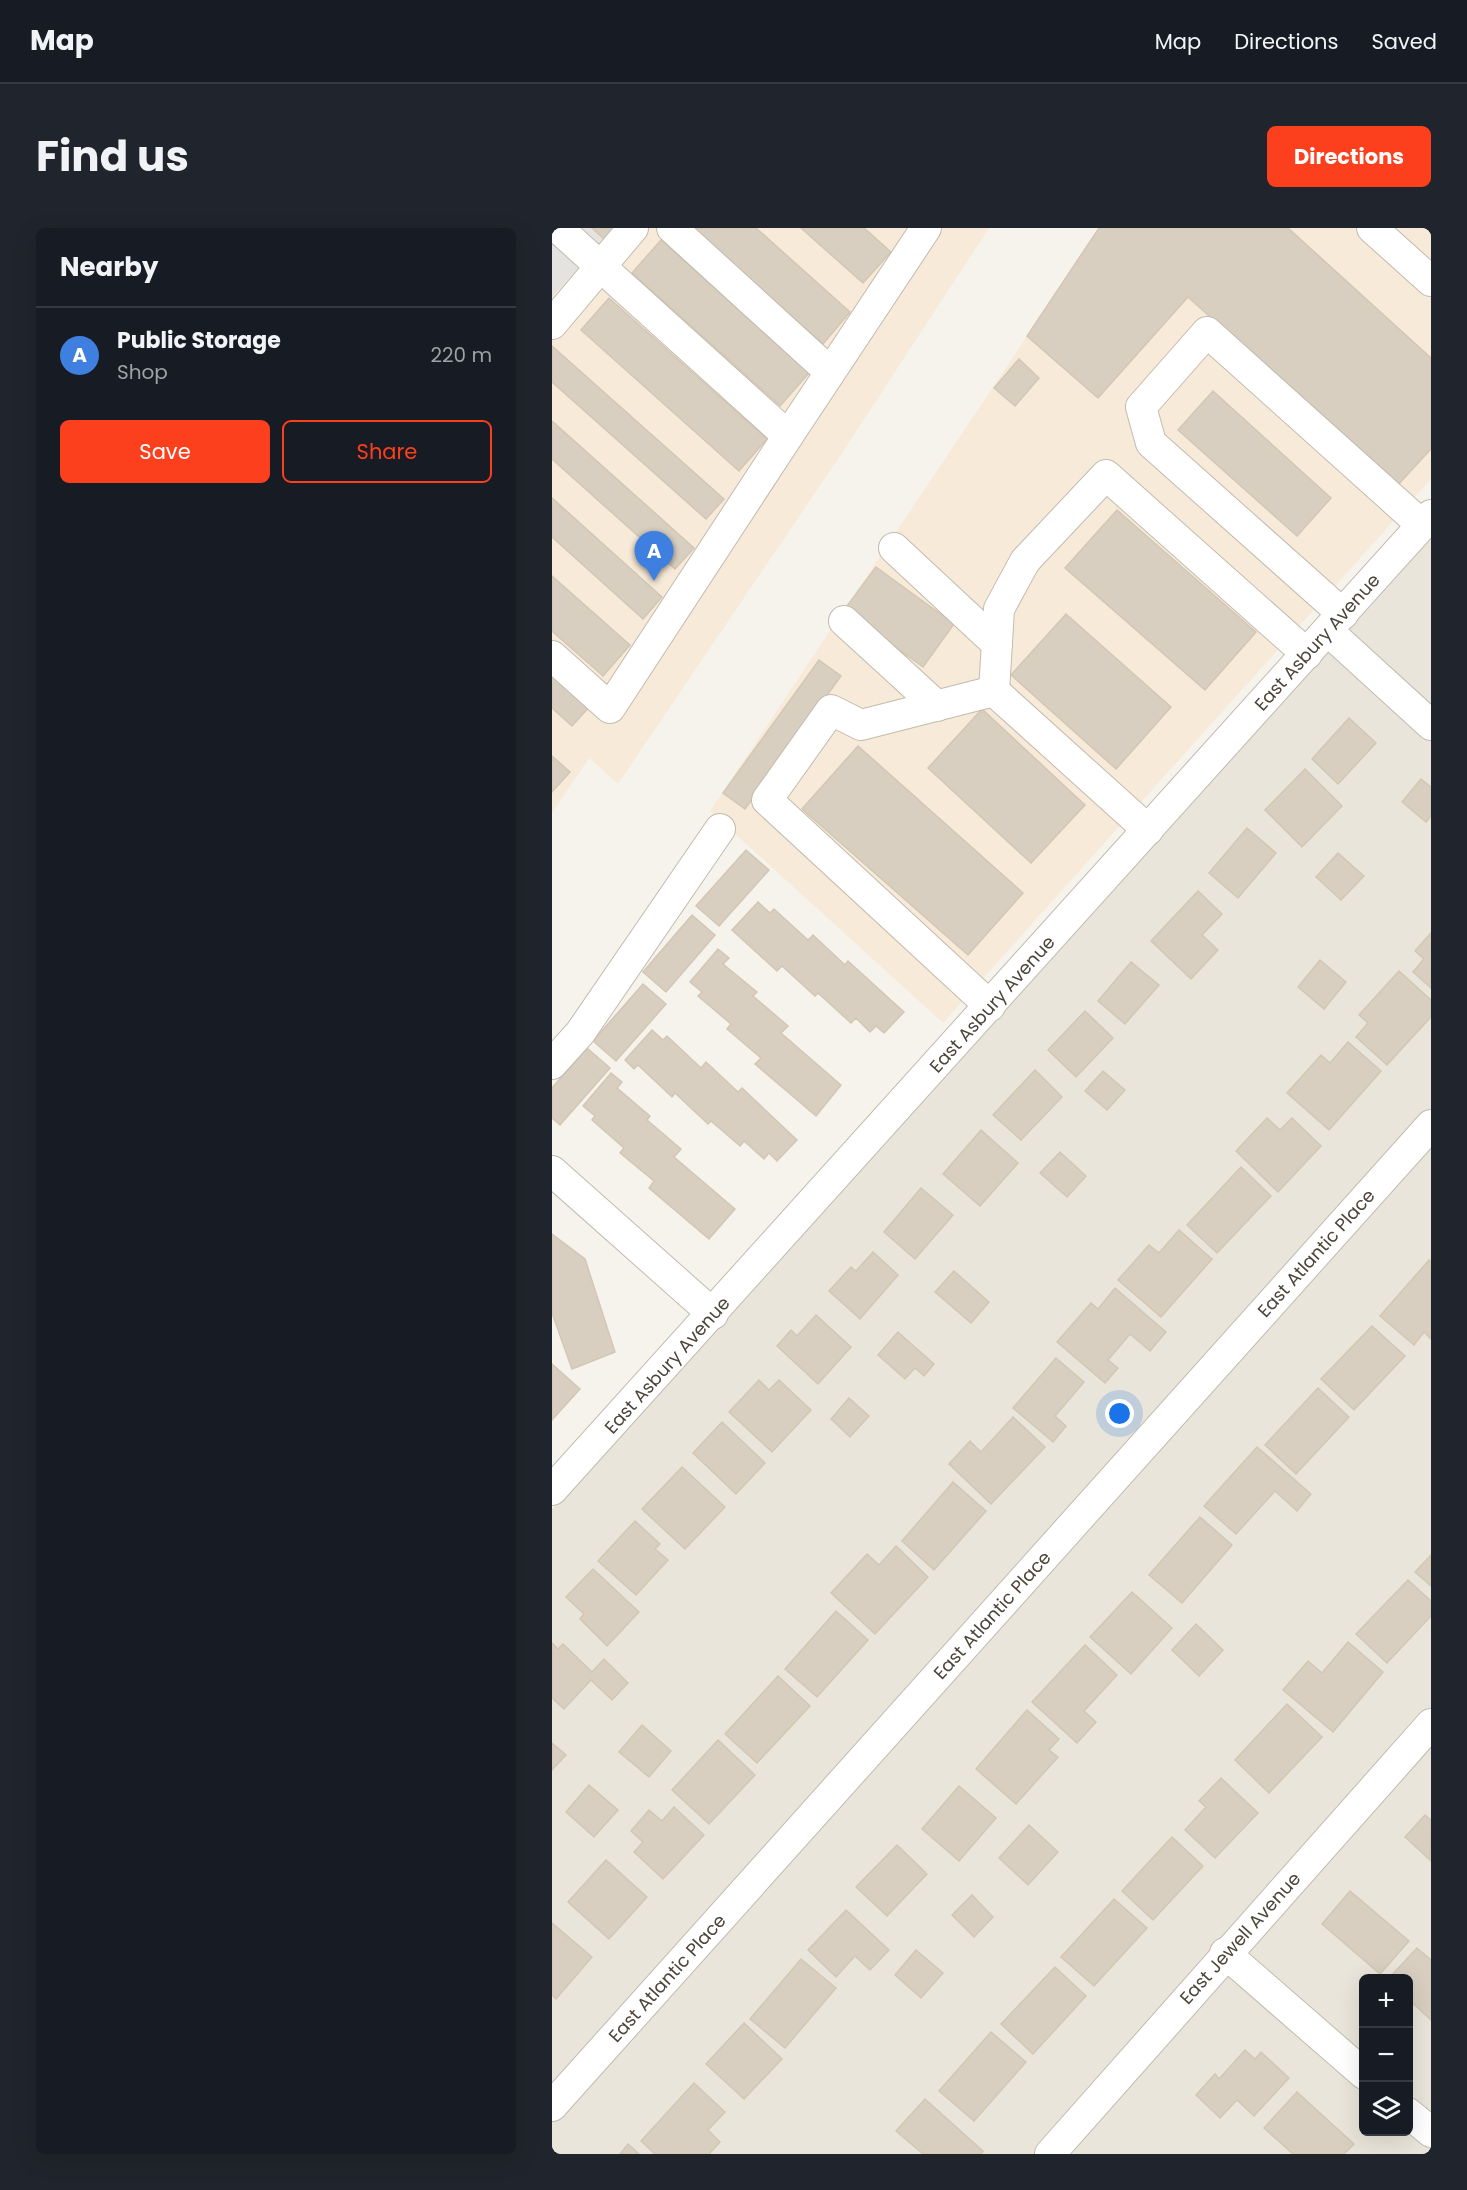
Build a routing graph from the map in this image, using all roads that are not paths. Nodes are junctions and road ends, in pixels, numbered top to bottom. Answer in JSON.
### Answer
{"nodes":[{"id":1,"x":558,"y":228,"type":"edge"},
{"id":2,"x":633,"y":228,"type":"edge"},
{"id":3,"x":672,"y":228,"type":"edge"},
{"id":4,"x":926,"y":228,"type":"edge"},
{"id":5,"x":1372,"y":228,"type":"edge"},
{"id":6,"x":601,"y":265,"type":"junction"},
{"id":7,"x":1431,"y":281,"type":"edge"},
{"id":8,"x":552,"y":324,"type":"edge"},
{"id":9,"x":830,"y":372,"type":"junction"},
{"id":10,"x":788,"y":436,"type":"junction"},
{"id":11,"x":1426,"y":520,"type":"edge"},
{"id":12,"x":894,"y":548,"type":"dead end"},
{"id":13,"x":844,"y":621,"type":"dead end"},
{"id":14,"x":1335,"y":622,"type":"junction"},
{"id":15,"x":997,"y":644,"type":"junction"},
{"id":16,"x":1307,"y":654,"type":"junction"},
{"id":17,"x":552,"y":656,"type":"edge"},
{"id":18,"x":994,"y":692,"type":"junction"},
{"id":19,"x":937,"y":706,"type":"junction"},
{"id":20,"x":1431,"y":725,"type":"edge"},
{"id":21,"x":720,"y":829,"type":"dead end"},
{"id":22,"x":1148,"y":830,"type":"junction"},
{"id":23,"x":990,"y":1006,"type":"junction"},
{"id":24,"x":552,"y":1064,"type":"edge"},
{"id":25,"x":1431,"y":1125,"type":"edge"},
{"id":26,"x":552,"y":1171,"type":"edge"},
{"id":27,"x":713,"y":1314,"type":"junction"},
{"id":28,"x":552,"y":1490,"type":"edge"},
{"id":29,"x":1431,"y":1724,"type":"edge"},
{"id":30,"x":1225,"y":1953,"type":"junction"},
{"id":31,"x":1359,"y":2070,"type":"edge"},
{"id":32,"x":552,"y":2106,"type":"edge"},
{"id":33,"x":1413,"y":2117,"type":"edge"},
{"id":34,"x":1431,"y":2133,"type":"edge"},
{"id":35,"x":1050,"y":2154,"type":"edge"}],
"edges":[{"from":1,"to":6,"type":"street"},
{"from":2,"to":6,"type":"street"},
{"from":3,"to":9,"type":"street"},
{"from":4,"to":9,"type":"street"},
{"from":5,"to":7,"type":"street"},
{"from":6,"to":8,"type":"street"},
{"from":6,"to":10,"type":"street"},
{"from":9,"to":10,"type":"street"},
{"from":10,"to":17,"type":"street"},
{"from":11,"to":14,"type":"street","name":"East Asbury Avenue"},
{"from":11,"to":14,"type":"street"},
{"from":12,"to":15,"type":"street"},
{"from":13,"to":19,"type":"street"},
{"from":14,"to":16,"type":"street","name":"East Asbury Avenue"},
{"from":14,"to":20,"type":"street"},
{"from":15,"to":16,"type":"street"},
{"from":15,"to":18,"type":"street"},
{"from":16,"to":22,"type":"street","name":"East Asbury Avenue"},
{"from":18,"to":19,"type":"street"},
{"from":18,"to":22,"type":"street"},
{"from":19,"to":23,"type":"street"},
{"from":21,"to":24,"type":"street"},
{"from":22,"to":23,"type":"street","name":"East Asbury Avenue"},
{"from":23,"to":27,"type":"street","name":"East Asbury Avenue"},
{"from":25,"to":32,"type":"street","name":"East Atlantic Place"},
{"from":26,"to":27,"type":"street"},
{"from":27,"to":28,"type":"street","name":"East Asbury Avenue"},
{"from":29,"to":30,"type":"street","name":"East Jewell Avenue"},
{"from":30,"to":31,"type":"street"},
{"from":30,"to":35,"type":"street","name":"East Jewell Avenue"},
{"from":33,"to":34,"type":"street"}]}
